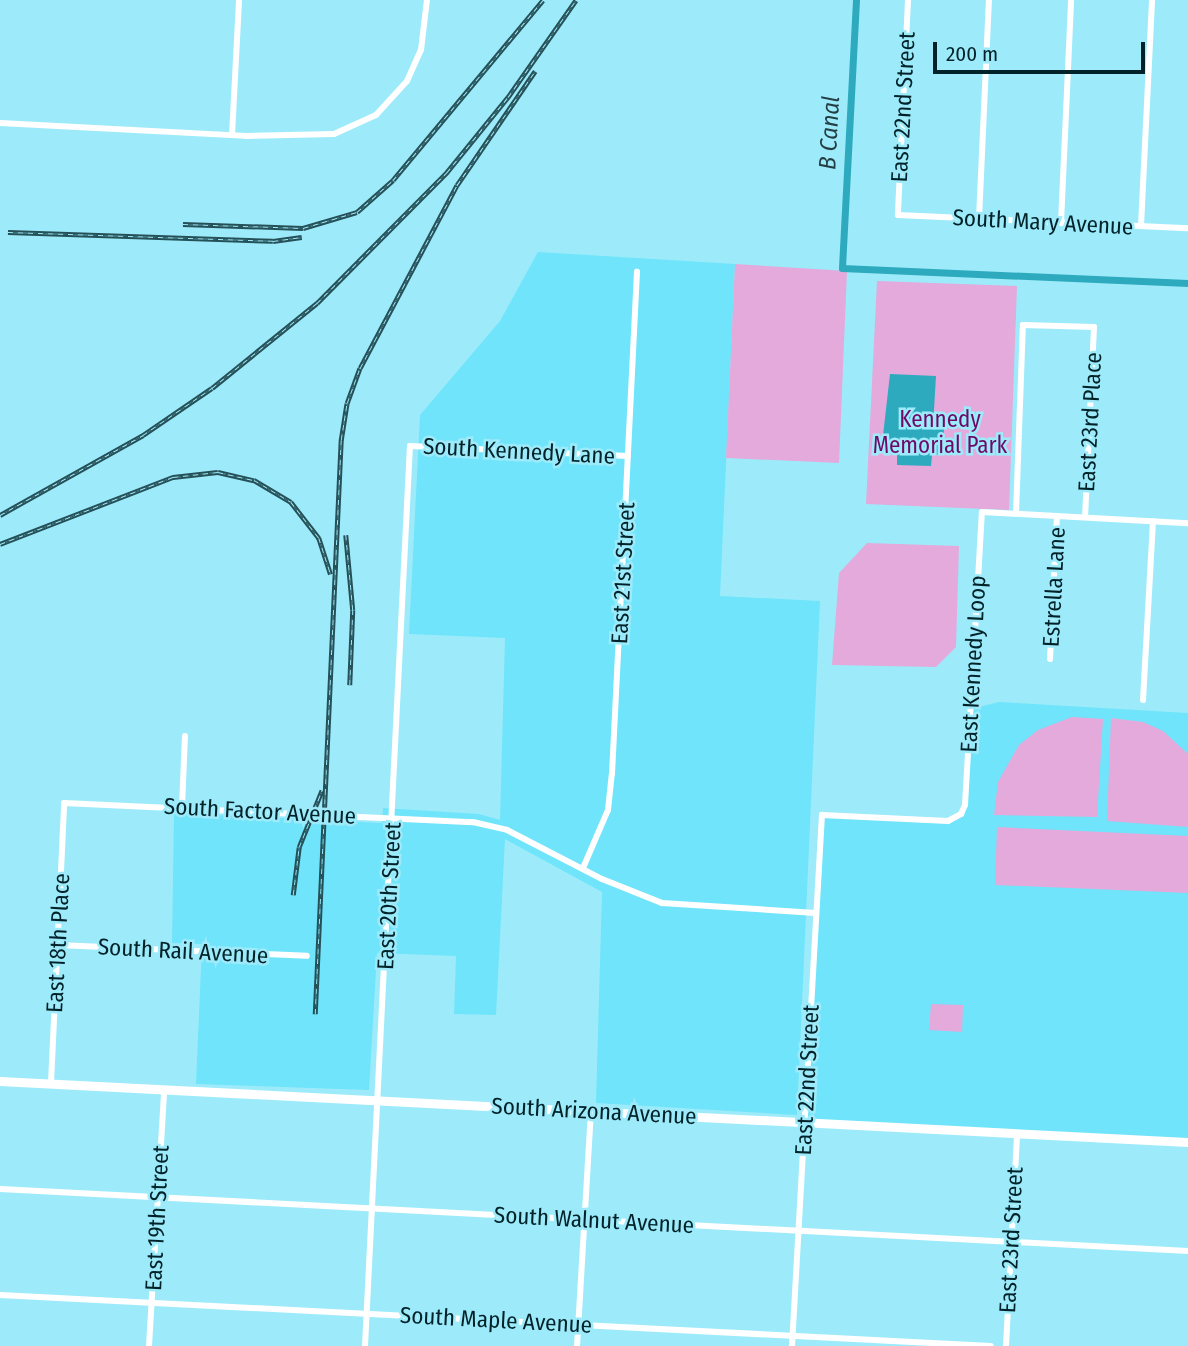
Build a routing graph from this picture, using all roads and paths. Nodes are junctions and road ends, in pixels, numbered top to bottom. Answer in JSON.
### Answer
{"nodes":[{"id":1,"x":239,"y":0,"type":"edge"},
{"id":2,"x":427,"y":0,"type":"edge"},
{"id":3,"x":908,"y":0,"type":"edge"},
{"id":4,"x":989,"y":0,"type":"edge"},
{"id":5,"x":1071,"y":0,"type":"edge"},
{"id":6,"x":1152,"y":0,"type":"edge"},
{"id":7,"x":0,"y":123,"type":"edge"},
{"id":8,"x":232,"y":135,"type":"junction"},
{"id":9,"x":898,"y":215,"type":"joint"},
{"id":10,"x":979,"y":219,"type":"junction"},
{"id":11,"x":1061,"y":223,"type":"junction"},
{"id":12,"x":1141,"y":226,"type":"junction"},
{"id":13,"x":1188,"y":228,"type":"edge"},
{"id":14,"x":637,"y":272,"type":"dead end"},
{"id":15,"x":410,"y":446,"type":"joint"},
{"id":16,"x":628,"y":456,"type":"junction"},
{"id":17,"x":1016,"y":513,"type":"junction"},
{"id":18,"x":1057,"y":516,"type":"junction"},
{"id":19,"x":1085,"y":517,"type":"junction"},
{"id":20,"x":1153,"y":521,"type":"junction"},
{"id":21,"x":1188,"y":523,"type":"edge"},
{"id":22,"x":1050,"y":659,"type":"dead end"},
{"id":23,"x":1143,"y":700,"type":"dead end"},
{"id":24,"x":185,"y":736,"type":"dead end"},
{"id":25,"x":64,"y":803,"type":"joint"},
{"id":26,"x":182,"y":807,"type":"junction"},
{"id":27,"x":822,"y":815,"type":"joint"},
{"id":28,"x":393,"y":819,"type":"junction"},
{"id":29,"x":583,"y":868,"type":"junction"},
{"id":30,"x":816,"y":913,"type":"junction"},
{"id":31,"x":58,"y":945,"type":"junction"},
{"id":32,"x":307,"y":956,"type":"dead end"},
{"id":33,"x":0,"y":1081,"type":"edge"},
{"id":34,"x":51,"y":1083,"type":"junction"},
{"id":35,"x":164,"y":1090,"type":"junction"},
{"id":36,"x":379,"y":1099,"type":"junction"},
{"id":37,"x":591,"y":1111,"type":"junction"},
{"id":38,"x":804,"y":1124,"type":"junction"},
{"id":39,"x":1017,"y":1134,"type":"junction"},
{"id":40,"x":1188,"y":1142,"type":"edge"},
{"id":41,"x":0,"y":1189,"type":"edge"},
{"id":42,"x":158,"y":1196,"type":"junction"},
{"id":43,"x":373,"y":1208,"type":"junction"},
{"id":44,"x":584,"y":1219,"type":"junction"},
{"id":45,"x":799,"y":1230,"type":"junction"},
{"id":46,"x":1011,"y":1242,"type":"junction"},
{"id":47,"x":1188,"y":1251,"type":"edge"},
{"id":48,"x":0,"y":1295,"type":"edge"},
{"id":49,"x":152,"y":1303,"type":"junction"},
{"id":50,"x":367,"y":1314,"type":"junction"},
{"id":51,"x":578,"y":1325,"type":"junction"},
{"id":52,"x":793,"y":1335,"type":"junction"},
{"id":53,"x":149,"y":1346,"type":"edge"},
{"id":54,"x":365,"y":1346,"type":"edge"},
{"id":55,"x":577,"y":1346,"type":"edge"},
{"id":56,"x":792,"y":1346,"type":"edge"},
{"id":57,"x":991,"y":1346,"type":"edge"},
{"id":58,"x":1006,"y":1346,"type":"edge"}],
"edges":[{"from":1,"to":8,"type":"street"},
{"from":2,"to":8,"type":"street"},
{"from":3,"to":9,"type":"street","name":"East 22nd Street"},
{"from":4,"to":10,"type":"street"},
{"from":5,"to":11,"type":"street"},
{"from":6,"to":12,"type":"street"},
{"from":7,"to":8,"type":"street"},
{"from":9,"to":10,"type":"street","name":"South Mary Avenue"},
{"from":10,"to":11,"type":"street","name":"South Mary Avenue"},
{"from":11,"to":12,"type":"street","name":"South Mary Avenue"},
{"from":12,"to":13,"type":"street","name":"South Mary Avenue"},
{"from":14,"to":16,"type":"street","name":"East 21st Street"},
{"from":15,"to":16,"type":"street","name":"South Kennedy Lane"},
{"from":15,"to":28,"type":"street","name":"East 20th Street"},
{"from":16,"to":29,"type":"street","name":"East 21st Street"},
{"from":17,"to":18,"type":"street"},
{"from":17,"to":19,"type":"street","name":"East 23rd Place"},
{"from":17,"to":27,"type":"street","name":"East Kennedy Loop"},
{"from":18,"to":19,"type":"street"},
{"from":18,"to":22,"type":"street","name":"Estrella Lane"},
{"from":19,"to":20,"type":"street"},
{"from":20,"to":21,"type":"street"},
{"from":20,"to":23,"type":"street"},
{"from":24,"to":26,"type":"street"},
{"from":25,"to":26,"type":"street","name":"South Factor Avenue"},
{"from":25,"to":31,"type":"street","name":"East 18th Place"},
{"from":26,"to":28,"type":"street","name":"South Factor Avenue"},
{"from":27,"to":30,"type":"street","name":"East 22nd Street"},
{"from":28,"to":29,"type":"street","name":"South Factor Avenue"},
{"from":28,"to":36,"type":"street","name":"East 20th Street"},
{"from":29,"to":30,"type":"street","name":"South Factor Avenue"},
{"from":30,"to":38,"type":"street","name":"East 22nd Street"},
{"from":31,"to":32,"type":"street","name":"South Rail Avenue"},
{"from":31,"to":34,"type":"street","name":"East 18th Place"},
{"from":33,"to":34,"type":"street","name":"South Arizona Avenue"},
{"from":34,"to":35,"type":"street","name":"South Arizona Avenue"},
{"from":35,"to":36,"type":"street","name":"South Arizona Avenue"},
{"from":35,"to":42,"type":"street","name":"East 19th Street"},
{"from":36,"to":37,"type":"street","name":"South Arizona Avenue"},
{"from":36,"to":43,"type":"street","name":"East 20th Street"},
{"from":37,"to":38,"type":"street","name":"South Arizona Avenue"},
{"from":37,"to":44,"type":"street"},
{"from":38,"to":39,"type":"street","name":"South Arizona Avenue"},
{"from":38,"to":45,"type":"street","name":"East 22nd Street"},
{"from":39,"to":40,"type":"street","name":"South Arizona Avenue"},
{"from":39,"to":46,"type":"street","name":"East 23rd Street"},
{"from":41,"to":42,"type":"street","name":"South Walnut Avenue"},
{"from":42,"to":43,"type":"street","name":"South Walnut Avenue"},
{"from":42,"to":49,"type":"street","name":"East 19th Street"},
{"from":43,"to":44,"type":"street","name":"South Walnut Avenue"},
{"from":43,"to":50,"type":"street","name":"East 20th Street"},
{"from":44,"to":45,"type":"street","name":"South Walnut Avenue"},
{"from":44,"to":51,"type":"street"},
{"from":45,"to":46,"type":"street","name":"South Walnut Avenue"},
{"from":45,"to":52,"type":"street","name":"East 22nd Street"},
{"from":46,"to":47,"type":"street","name":"South Walnut Avenue"},
{"from":46,"to":58,"type":"street","name":"East 23rd Street"},
{"from":48,"to":49,"type":"street","name":"South Maple Avenue"},
{"from":49,"to":50,"type":"street","name":"South Maple Avenue"},
{"from":49,"to":53,"type":"street","name":"East 19th Street"},
{"from":50,"to":51,"type":"street","name":"South Maple Avenue"},
{"from":50,"to":54,"type":"street","name":"East 20th Street"},
{"from":51,"to":52,"type":"street","name":"South Maple Avenue"},
{"from":51,"to":55,"type":"street"},
{"from":52,"to":56,"type":"street","name":"East 22nd Street"},
{"from":52,"to":57,"type":"street","name":"South Maple Avenue"}]}
